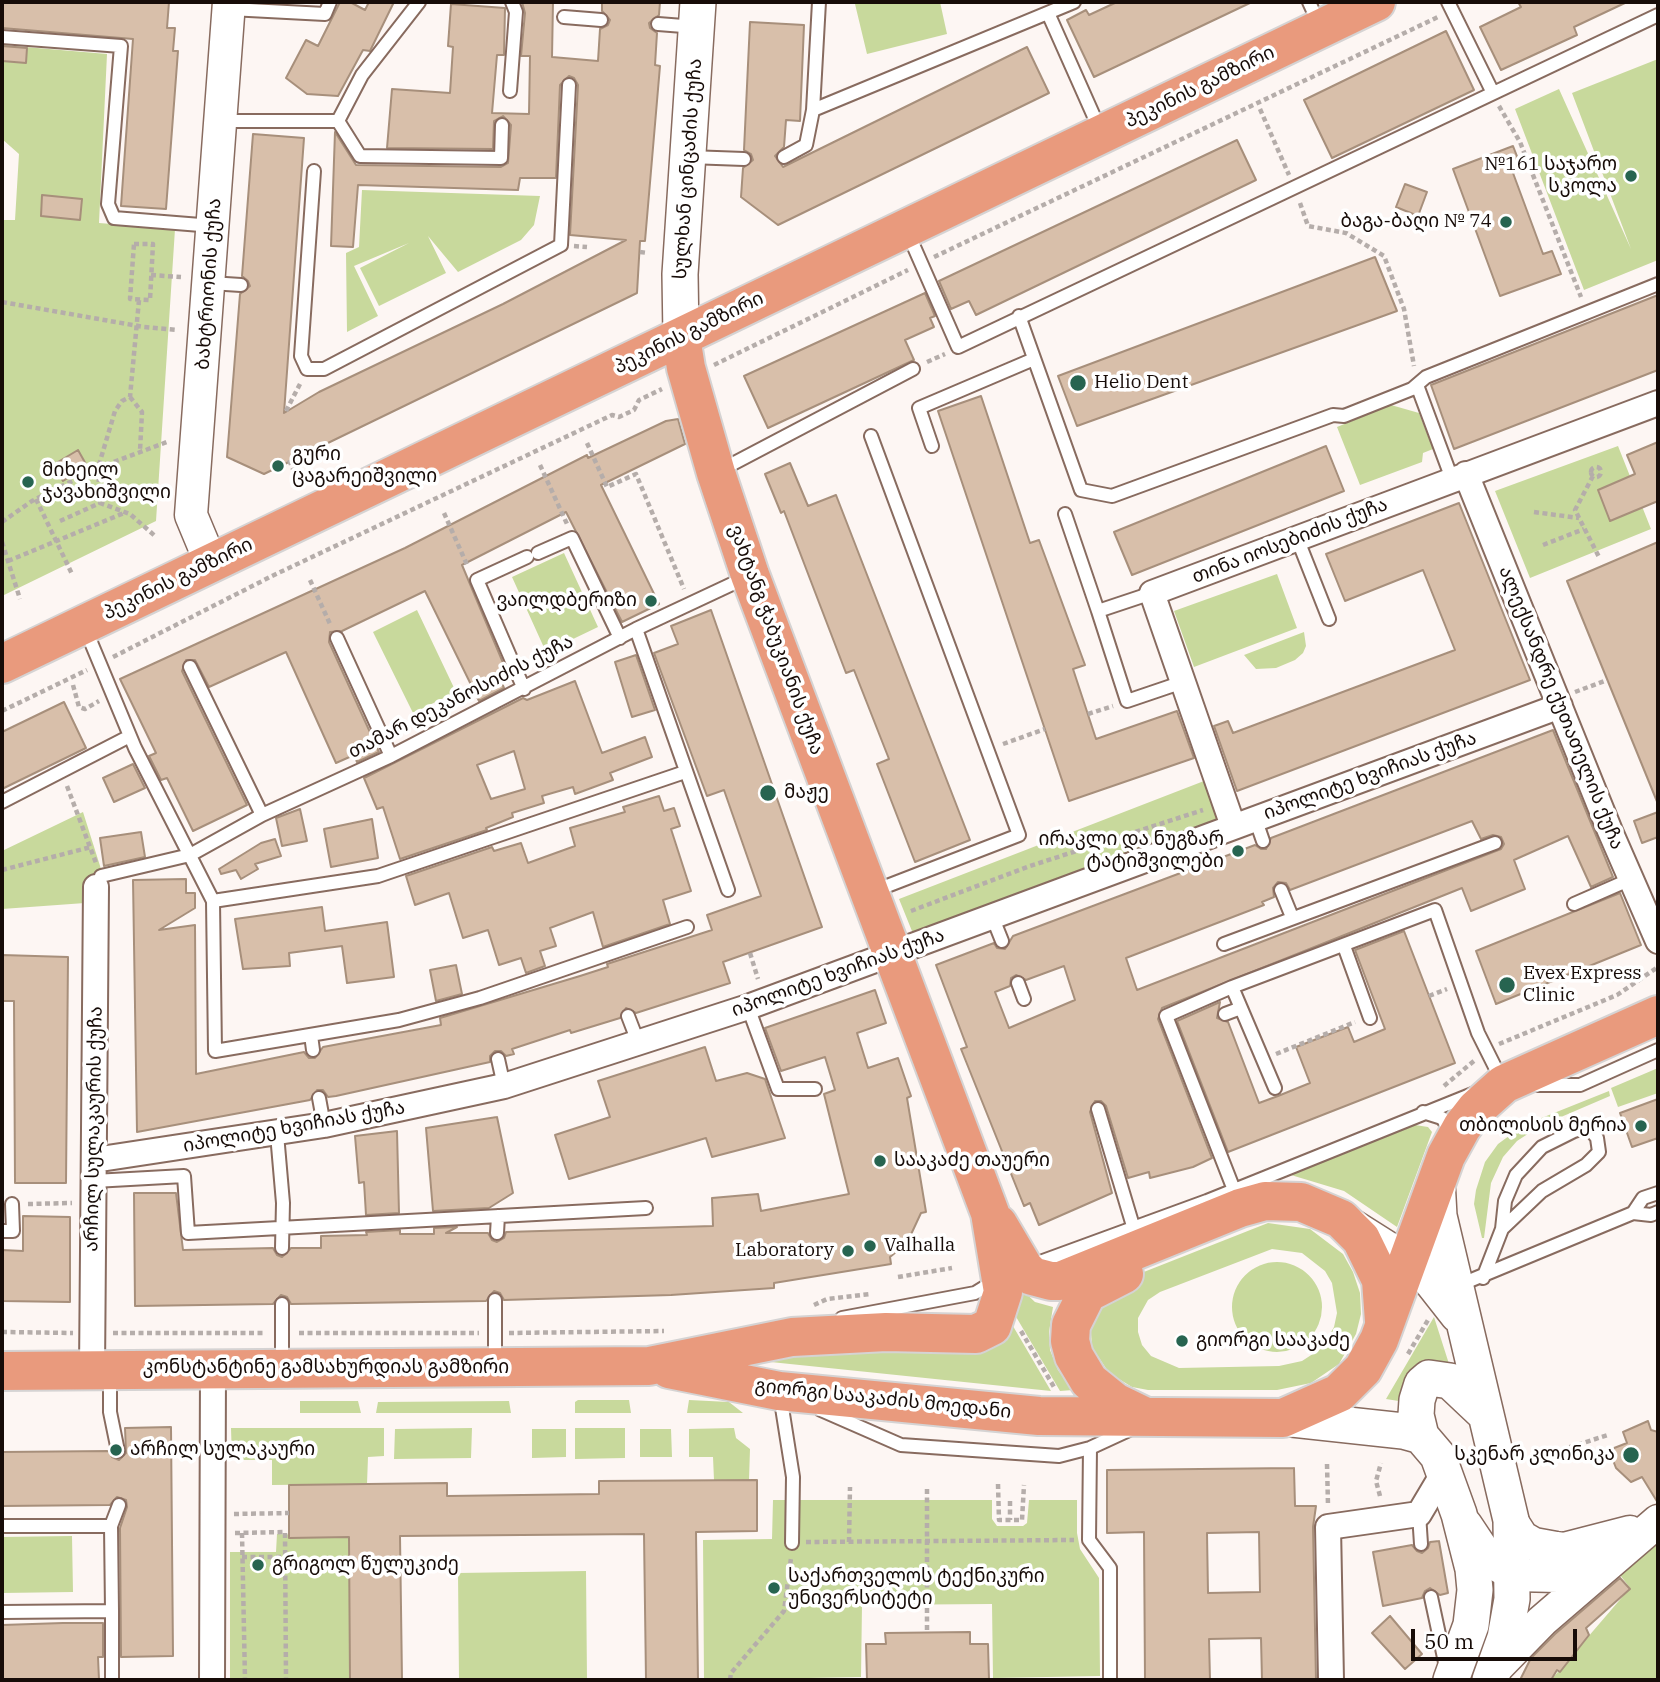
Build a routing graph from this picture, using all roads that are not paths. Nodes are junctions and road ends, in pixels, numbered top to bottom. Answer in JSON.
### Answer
{"nodes":[{"id":1,"x":331,"y":2,"type":"edge"},
{"id":2,"x":419,"y":2,"type":"edge"},
{"id":3,"x":512,"y":2,"type":"edge"},
{"id":4,"x":820,"y":2,"type":"edge"},
{"id":5,"x":1074,"y":2,"type":"edge"},
{"id":6,"x":229,"y":5,"type":"edge"},
{"id":7,"x":1450,"y":6,"type":"edge"},
{"id":8,"x":1343,"y":9,"type":"edge"},
{"id":9,"x":1048,"y":13,"type":"junction"},
{"id":10,"x":697,"y":14,"type":"edge"},
{"id":11,"x":1658,"y":15,"type":"edge"},
{"id":12,"x":564,"y":17,"type":"dead end"},
{"id":13,"x":601,"y":20,"type":"dead end"},
{"id":14,"x":658,"y":24,"type":"dead end"},
{"id":15,"x":2,"y":37,"type":"edge"},
{"id":16,"x":569,"y":85,"type":"dead end"},
{"id":17,"x":510,"y":91,"type":"dead end"},
{"id":18,"x":1493,"y":93,"type":"junction"},
{"id":19,"x":813,"y":110,"type":"junction"},
{"id":20,"x":221,"y":121,"type":"junction"},
{"id":21,"x":338,"y":121,"type":"junction"},
{"id":22,"x":502,"y":125,"type":"dead end"},
{"id":23,"x":1102,"y":134,"type":"junction"},
{"id":24,"x":688,"y":157,"type":"junction"},
{"id":25,"x":784,"y":157,"type":"dead end"},
{"id":26,"x":744,"y":159,"type":"dead end"},
{"id":27,"x":314,"y":171,"type":"dead end"},
{"id":28,"x":214,"y":226,"type":"junction"},
{"id":29,"x":906,"y":228,"type":"junction"},
{"id":30,"x":196,"y":280,"type":"junction"},
{"id":31,"x":1658,"y":284,"type":"edge"},
{"id":32,"x":241,"y":285,"type":"dead end"},
{"id":33,"x":1019,"y":316,"type":"junction"},
{"id":34,"x":681,"y":337,"type":"junction"},
{"id":35,"x":1034,"y":359,"type":"junction"},
{"id":36,"x":913,"y":369,"type":"road end"},
{"id":37,"x":1417,"y":385,"type":"junction"},
{"id":38,"x":1658,"y":403,"type":"edge"},
{"id":39,"x":871,"y":436,"type":"dead end"},
{"id":40,"x":932,"y":446,"type":"dead end"},
{"id":41,"x":716,"y":473,"type":"junction"},
{"id":42,"x":1459,"y":477,"type":"junction"},
{"id":43,"x":1065,"y":514,"type":"dead end"},
{"id":44,"x":1297,"y":538,"type":"junction"},
{"id":45,"x":211,"y":563,"type":"junction"},
{"id":46,"x":750,"y":575,"type":"junction"},
{"id":47,"x":1152,"y":593,"type":"junction"},
{"id":48,"x":1098,"y":611,"type":"junction"},
{"id":49,"x":1329,"y":619,"type":"dead end"},
{"id":50,"x":83,"y":625,"type":"junction"},
{"id":51,"x":636,"y":629,"type":"junction"},
{"id":52,"x":337,"y":638,"type":"road end"},
{"id":53,"x":620,"y":638,"type":"junction"},
{"id":54,"x":2,"y":664,"type":"edge"},
{"id":55,"x":190,"y":667,"type":"dead end"},
{"id":56,"x":1183,"y":682,"type":"junction"},
{"id":57,"x":524,"y":688,"type":"junction"},
{"id":58,"x":1565,"y":700,"type":"junction"},
{"id":59,"x":130,"y":736,"type":"junction"},
{"id":60,"x":391,"y":756,"type":"junction"},
{"id":61,"x":685,"y":772,"type":"junction"},
{"id":62,"x":2,"y":802,"type":"edge"},
{"id":63,"x":262,"y":816,"type":"junction"},
{"id":64,"x":1237,"y":816,"type":"junction"},
{"id":65,"x":1263,"y":841,"type":"dead end"},
{"id":66,"x":1495,"y":843,"type":"dead end"},
{"id":67,"x":190,"y":855,"type":"junction"},
{"id":68,"x":1631,"y":879,"type":"junction"},
{"id":69,"x":99,"y":882,"type":"joint"},
{"id":70,"x":728,"y":890,"type":"dead end"},
{"id":71,"x":1281,"y":890,"type":"dead end"},
{"id":72,"x":870,"y":893,"type":"junction"},
{"id":73,"x":213,"y":901,"type":"junction"},
{"id":74,"x":1574,"y":904,"type":"dead end"},
{"id":75,"x":992,"y":916,"type":"junction"},
{"id":76,"x":1292,"y":917,"type":"junction"},
{"id":77,"x":687,"y":927,"type":"dead end"},
{"id":78,"x":1002,"y":941,"type":"dead end"},
{"id":79,"x":1658,"y":941,"type":"edge"},
{"id":80,"x":1224,"y":944,"type":"dead end"},
{"id":81,"x":1344,"y":946,"type":"junction"},
{"id":82,"x":892,"y":953,"type":"junction"},
{"id":83,"x":1018,"y":983,"type":"dead end"},
{"id":84,"x":1232,"y":987,"type":"junction"},
{"id":85,"x":1024,"y":999,"type":"dead end"},
{"id":86,"x":748,"y":1007,"type":"junction"},
{"id":87,"x":1241,"y":1008,"type":"junction"},
{"id":88,"x":1225,"y":1014,"type":"dead end"},
{"id":89,"x":1658,"y":1015,"type":"edge"},
{"id":90,"x":628,"y":1016,"type":"dead end"},
{"id":91,"x":1370,"y":1018,"type":"road end"},
{"id":92,"x":311,"y":1035,"type":"junction"},
{"id":93,"x":638,"y":1042,"type":"junction"},
{"id":94,"x":1658,"y":1050,"type":"edge"},
{"id":95,"x":313,"y":1051,"type":"dead end"},
{"id":96,"x":498,"y":1059,"type":"dead end"},
{"id":97,"x":1504,"y":1084,"type":"junction"},
{"id":98,"x":504,"y":1086,"type":"junction"},
{"id":99,"x":1275,"y":1088,"type":"dead end"},
{"id":100,"x":815,"y":1089,"type":"dead end"},
{"id":101,"x":319,"y":1098,"type":"dead end"},
{"id":102,"x":1098,"y":1108,"type":"dead end"},
{"id":103,"x":1423,"y":1112,"type":"junction"},
{"id":104,"x":324,"y":1125,"type":"junction"},
{"id":105,"x":276,"y":1134,"type":"junction"},
{"id":106,"x":1453,"y":1141,"type":"junction"},
{"id":107,"x":94,"y":1170,"type":"junction"},
{"id":108,"x":1437,"y":1180,"type":"junction"},
{"id":109,"x":1658,"y":1193,"type":"edge"},
{"id":110,"x":12,"y":1204,"type":"road end"},
{"id":111,"x":1231,"y":1204,"type":"junction"},
{"id":112,"x":646,"y":1208,"type":"dead end"},
{"id":113,"x":1658,"y":1212,"type":"edge"},
{"id":114,"x":1633,"y":1213,"type":"junction"},
{"id":115,"x":498,"y":1216,"type":"junction"},
{"id":116,"x":1349,"y":1224,"type":"junction"},
{"id":117,"x":282,"y":1228,"type":"junction"},
{"id":118,"x":1502,"y":1229,"type":"junction"},
{"id":119,"x":2,"y":1231,"type":"edge"},
{"id":120,"x":497,"y":1233,"type":"dead end"},
{"id":121,"x":1137,"y":1238,"type":"junction"},
{"id":122,"x":282,"y":1248,"type":"dead end"},
{"id":123,"x":1409,"y":1261,"type":"junction"},
{"id":124,"x":1012,"y":1273,"type":"junction"},
{"id":125,"x":1470,"y":1282,"type":"junction"},
{"id":126,"x":495,"y":1300,"type":"dead end"},
{"id":127,"x":282,"y":1304,"type":"dead end"},
{"id":128,"x":1384,"y":1326,"type":"junction"},
{"id":129,"x":1467,"y":1329,"type":"junction"},
{"id":130,"x":282,"y":1351,"type":"junction"},
{"id":131,"x":649,"y":1366,"type":"junction"},
{"id":132,"x":495,"y":1367,"type":"junction"},
{"id":133,"x":213,"y":1369,"type":"junction"},
{"id":134,"x":101,"y":1370,"type":"junction"},
{"id":135,"x":2,"y":1371,"type":"edge"},
{"id":136,"x":779,"y":1391,"type":"junction"},
{"id":137,"x":1485,"y":1414,"type":"junction"},
{"id":138,"x":1283,"y":1418,"type":"junction"},
{"id":139,"x":1151,"y":1419,"type":"junction"},
{"id":140,"x":1421,"y":1436,"type":"junction"},
{"id":141,"x":1090,"y":1448,"type":"junction"},
{"id":142,"x":118,"y":1451,"type":"dead end"},
{"id":143,"x":1444,"y":1472,"type":"junction"},
{"id":144,"x":119,"y":1505,"type":"dead end"},
{"id":145,"x":1419,"y":1514,"type":"junction"},
{"id":146,"x":1459,"y":1514,"type":"junction"},
{"id":147,"x":1511,"y":1520,"type":"junction"},
{"id":148,"x":1655,"y":1524,"type":"edge"},
{"id":149,"x":2,"y":1526,"type":"edge"},
{"id":150,"x":111,"y":1526,"type":"junction"},
{"id":151,"x":792,"y":1543,"type":"road end"},
{"id":152,"x":1421,"y":1544,"type":"dead end"},
{"id":153,"x":1619,"y":1554,"type":"junction"},
{"id":154,"x":1514,"y":1575,"type":"junction"},
{"id":155,"x":1431,"y":1597,"type":"dead end"},
{"id":156,"x":112,"y":1611,"type":"junction"},
{"id":157,"x":2,"y":1612,"type":"edge"},
{"id":158,"x":1492,"y":1674,"type":"edge"},
{"id":159,"x":112,"y":1680,"type":"edge"},
{"id":160,"x":212,"y":1680,"type":"edge"},
{"id":161,"x":1110,"y":1680,"type":"edge"},
{"id":162,"x":1331,"y":1680,"type":"edge"},
{"id":163,"x":1451,"y":1680,"type":"edge"}],
"edges":[{"from":1,"to":6,"type":"lane"},
{"from":2,"to":21,"type":"lane"},
{"from":3,"to":17,"type":"lane"},
{"from":4,"to":19,"type":"lane"},
{"from":5,"to":9,"type":"lane"},
{"from":6,"to":20,"type":"street","name":"ბახტრიონის ქუჩა"},
{"from":7,"to":18,"type":"lane"},
{"from":8,"to":23,"type":"main road","name":"პეკინის გამზირი"},
{"from":9,"to":19,"type":"lane"},
{"from":9,"to":23,"type":"lane"},
{"from":10,"to":14,"type":"lane"},
{"from":10,"to":24,"type":"main road","name":"სულხან ცინცაძის ქუჩა"},
{"from":11,"to":18,"type":"lane"},
{"from":12,"to":13,"type":"lane"},
{"from":15,"to":28,"type":"lane"},
{"from":16,"to":27,"type":"lane"},
{"from":18,"to":33,"type":"lane"},
{"from":19,"to":25,"type":"lane"},
{"from":20,"to":21,"type":"lane"},
{"from":20,"to":28,"type":"street","name":"ბახტრიონის ქუჩა"},
{"from":21,"to":22,"type":"lane"},
{"from":23,"to":29,"type":"main road","name":"პეკინის გამზირი"},
{"from":24,"to":26,"type":"lane"},
{"from":24,"to":34,"type":"main road","name":"სულხან ცინცაძის ქუჩა"},
{"from":28,"to":30,"type":"street","name":"ბახტრიონის ქუჩა"},
{"from":29,"to":33,"type":"lane"},
{"from":29,"to":34,"type":"main road","name":"პეკინის გამზირი"},
{"from":30,"to":32,"type":"lane"},
{"from":30,"to":45,"type":"street","name":"ბახტრიონის ქუჩა"},
{"from":31,"to":37,"type":"lane"},
{"from":33,"to":35,"type":"lane"},
{"from":34,"to":41,"type":"main road","name":"ვახტანგ ჭაბუკიანის ქუჩა"},
{"from":34,"to":45,"type":"main road","name":"პეკინის გამზირი"},
{"from":35,"to":37,"type":"lane"},
{"from":35,"to":40,"type":"lane"},
{"from":36,"to":41,"type":"lane"},
{"from":37,"to":42,"type":"lane"},
{"from":38,"to":42,"type":"street","name":"თინა იოსებიძის ქუჩა"},
{"from":39,"to":72,"type":"lane"},
{"from":41,"to":46,"type":"main road","name":"ვახტანგ ჭაბუკიანის ქუჩა"},
{"from":42,"to":44,"type":"street","name":"თინა იოსებიძის ქუჩა"},
{"from":42,"to":58,"type":"street","name":"ალექსანდრე ქუთათელის ქუჩა"},
{"from":43,"to":48,"type":"lane"},
{"from":44,"to":47,"type":"street","name":"თინა იოსებიძის ქუჩა"},
{"from":44,"to":49,"type":"lane"},
{"from":45,"to":50,"type":"main road","name":"პეკინის გამზირი"},
{"from":46,"to":51,"type":"lane","name":"თამარ დეკანოსიძის ქუჩა"},
{"from":46,"to":72,"type":"main road","name":"ვახტანგ ჭაბუკიანის ქუჩა"},
{"from":47,"to":48,"type":"lane"},
{"from":47,"to":56,"type":"street"},
{"from":48,"to":56,"type":"lane"},
{"from":50,"to":54,"type":"main road","name":"პეკინის გამზირი"},
{"from":50,"to":59,"type":"lane"},
{"from":51,"to":53,"type":"lane","name":"თამარ დეკანოსიძის ქუჩა"},
{"from":51,"to":61,"type":"lane"},
{"from":52,"to":60,"type":"lane"},
{"from":53,"to":57,"type":"lane","name":"თამარ დეკანოსიძის ქუჩა"},
{"from":53,"to":57,"type":"lane"},
{"from":55,"to":63,"type":"lane"},
{"from":56,"to":64,"type":"street"},
{"from":57,"to":60,"type":"lane","name":"თამარ დეკანოსიძის ქუჩა"},
{"from":58,"to":64,"type":"street","name":"იპოლიტე ხვიჩიას ქუჩა"},
{"from":58,"to":68,"type":"street","name":"ალექსანდრე ქუთათელის ქუჩა"},
{"from":59,"to":62,"type":"lane"},
{"from":59,"to":67,"type":"lane"},
{"from":60,"to":63,"type":"lane","name":"თამარ დეკანოსიძის ქუჩა"},
{"from":61,"to":70,"type":"lane"},
{"from":61,"to":73,"type":"lane"},
{"from":63,"to":67,"type":"lane","name":"თამარ დეკანოსიძის ქუჩა"},
{"from":64,"to":65,"type":"lane"},
{"from":64,"to":75,"type":"street","name":"იპოლიტე ხვიჩიას ქუჩა"},
{"from":66,"to":76,"type":"lane"},
{"from":67,"to":69,"type":"lane"},
{"from":67,"to":73,"type":"lane"},
{"from":68,"to":74,"type":"lane"},
{"from":68,"to":79,"type":"street","name":"ალექსანდრე ქუთათელის ქუჩა"},
{"from":69,"to":107,"type":"street","name":"არჩილ სულაკაურის ქუჩა"},
{"from":71,"to":76,"type":"lane"},
{"from":72,"to":82,"type":"main road","name":"ვახტანგ ჭაბუკიანის ქუჩა"},
{"from":73,"to":92,"type":"lane"},
{"from":75,"to":78,"type":"lane"},
{"from":75,"to":82,"type":"street","name":"იპოლიტე ხვიჩიას ქუჩა"},
{"from":76,"to":80,"type":"lane"},
{"from":77,"to":92,"type":"lane"},
{"from":81,"to":84,"type":"lane"},
{"from":81,"to":91,"type":"lane"},
{"from":81,"to":97,"type":"lane"},
{"from":82,"to":86,"type":"street","name":"იპოლიტე ხვიჩიას ქუჩა"},
{"from":82,"to":124,"type":"main road","name":"ვახტანგ ჭაბუკიანის ქუჩა"},
{"from":83,"to":85,"type":"lane"},
{"from":84,"to":87,"type":"lane"},
{"from":84,"to":111,"type":"lane"},
{"from":86,"to":93,"type":"street","name":"იპოლიტე ხვიჩიას ქუჩა"},
{"from":86,"to":100,"type":"lane"},
{"from":87,"to":88,"type":"lane"},
{"from":87,"to":99,"type":"lane"},
{"from":89,"to":97,"type":"main road"},
{"from":90,"to":93,"type":"lane"},
{"from":92,"to":95,"type":"lane"},
{"from":93,"to":98,"type":"street","name":"იპოლიტე ხვიჩიას ქუჩა"},
{"from":94,"to":97,"type":"lane"},
{"from":96,"to":98,"type":"lane"},
{"from":97,"to":103,"type":"lane"},
{"from":97,"to":106,"type":"main road"},
{"from":98,"to":104,"type":"street","name":"იპოლიტე ხვიჩიას ქუჩა"},
{"from":101,"to":104,"type":"lane"},
{"from":102,"to":121,"type":"lane"},
{"from":103,"to":106,"type":"lane"},
{"from":103,"to":111,"type":"lane"},
{"from":104,"to":105,"type":"street","name":"იპოლიტე ხვიჩიას ქუჩა"},
{"from":105,"to":107,"type":"street","name":"იპოლიტე ხვიჩიას ქუჩა"},
{"from":105,"to":117,"type":"lane"},
{"from":106,"to":108,"type":"main road"},
{"from":107,"to":117,"type":"lane"},
{"from":107,"to":134,"type":"street","name":"არჩილ სულაკაურის ქუჩა"},
{"from":108,"to":123,"type":"main road","name":"გიორგი სააკაძის მოედანი"},
{"from":108,"to":125,"type":"main road","name":"გიორგი სააკაძის მოედანი"},
{"from":109,"to":114,"type":"lane"},
{"from":110,"to":119,"type":"lane"},
{"from":111,"to":116,"type":"main road","name":"გიორგი სააკაძის მოედანი"},
{"from":111,"to":121,"type":"main road","name":"გიორგი სააკაძის მოედანი"},
{"from":111,"to":139,"type":"main road"},
{"from":112,"to":115,"type":"lane"},
{"from":113,"to":114,"type":"lane"},
{"from":114,"to":125,"type":"lane"},
{"from":115,"to":117,"type":"lane"},
{"from":115,"to":120,"type":"lane"},
{"from":116,"to":123,"type":"main road","name":"გიორგი სააკაძის მოედანი"},
{"from":116,"to":128,"type":"main road","name":"გიორგი სააკაძის მოედანი"},
{"from":117,"to":122,"type":"lane"},
{"from":118,"to":118,"type":"lane"},
{"from":118,"to":125,"type":"lane"},
{"from":121,"to":124,"type":"main road","name":"გიორგი სააკაძის მოედანი"},
{"from":123,"to":128,"type":"main road","name":"გიორგი სააკაძის მოედანი"},
{"from":123,"to":129,"type":"main road","name":"გიორგი სააკაძის მოედანი"},
{"from":124,"to":131,"type":"main road"},
{"from":125,"to":129,"type":"main road","name":"გიორგი სააკაძის მოედანი"},
{"from":126,"to":132,"type":"lane"},
{"from":127,"to":130,"type":"lane"},
{"from":128,"to":138,"type":"main road","name":"გიორგი სააკაძის მოედანი"},
{"from":129,"to":137,"type":"main road","name":"გიორგი სააკაძის მოედანი"},
{"from":130,"to":132,"type":"main road","name":"კონსტანტინე გამსახურდიას გამზირი"},
{"from":130,"to":133,"type":"main road","name":"კონსტანტინე გამსახურდიას გამზირი"},
{"from":131,"to":132,"type":"main road","name":"კონსტანტინე გამსახურდიას გამზირი"},
{"from":131,"to":136,"type":"main road","name":"გიორგი სააკაძის მოედანი"},
{"from":133,"to":134,"type":"main road","name":"კონსტანტინე გამსახურდიას გამზირი"},
{"from":133,"to":160,"type":"street"},
{"from":134,"to":135,"type":"main road","name":"კონსტანტინე გამსახურდიას გამზირი"},
{"from":134,"to":142,"type":"lane"},
{"from":136,"to":139,"type":"main road","name":"გიორგი სააკაძის მოედანი"},
{"from":136,"to":141,"type":"lane"},
{"from":136,"to":151,"type":"lane"},
{"from":137,"to":140,"type":"main road"},
{"from":137,"to":147,"type":"main road","name":"გიორგი სააკაძის მოედანი"},
{"from":138,"to":139,"type":"main road","name":"გიორგი სააკაძის მოედანი"},
{"from":138,"to":140,"type":"main road","name":"გიორგი სააკაძის მოედანი"},
{"from":139,"to":141,"type":"lane"},
{"from":140,"to":143,"type":"main road"},
{"from":141,"to":161,"type":"lane"},
{"from":143,"to":145,"type":"street"},
{"from":143,"to":146,"type":"main road"},
{"from":144,"to":150,"type":"lane"},
{"from":145,"to":152,"type":"lane"},
{"from":145,"to":162,"type":"street"},
{"from":146,"to":154,"type":"street"},
{"from":146,"to":163,"type":"main road"},
{"from":147,"to":148,"type":"street"},
{"from":147,"to":154,"type":"main road","name":"გიორგი სააკაძის მოედანი"},
{"from":148,"to":153,"type":"street"},
{"from":149,"to":150,"type":"lane"},
{"from":150,"to":156,"type":"lane"},
{"from":153,"to":154,"type":"street"},
{"from":153,"to":158,"type":"street"},
{"from":154,"to":158,"type":"main road","name":"გიორგი სააკაძის მოედანი"},
{"from":155,"to":163,"type":"lane"},
{"from":156,"to":157,"type":"lane"},
{"from":156,"to":159,"type":"lane"}]}
